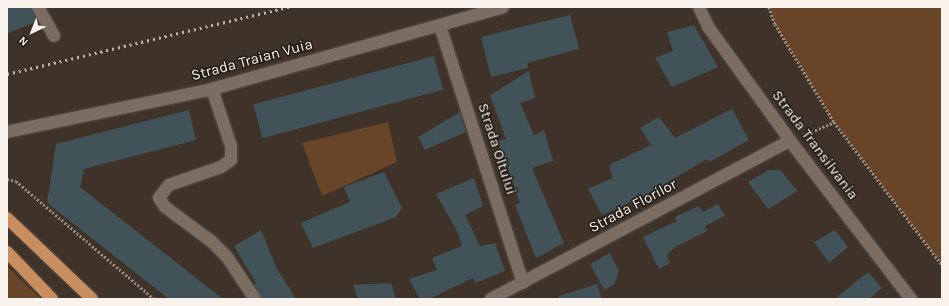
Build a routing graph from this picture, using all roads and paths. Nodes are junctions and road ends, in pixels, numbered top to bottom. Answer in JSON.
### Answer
{"nodes":[{"id":1,"x":38,"y":7,"type":"edge"},
{"id":2,"x":502,"y":7,"type":"edge"},
{"id":3,"x":699,"y":7,"type":"edge"},
{"id":4,"x":769,"y":7,"type":"edge"},
{"id":5,"x":440,"y":26,"type":"junction"},
{"id":6,"x":54,"y":36,"type":"dead end"},
{"id":7,"x":212,"y":89,"type":"junction"},
{"id":8,"x":834,"y":122,"type":"junction"},
{"id":9,"x":7,"y":132,"type":"edge"},
{"id":10,"x":790,"y":141,"type":"junction"},
{"id":11,"x":7,"y":179,"type":"edge"},
{"id":12,"x":7,"y":218,"type":"edge"},
{"id":13,"x":7,"y":252,"type":"edge"},
{"id":14,"x":942,"y":265,"type":"edge"},
{"id":15,"x":523,"y":283,"type":"junction"},
{"id":16,"x":52,"y":299,"type":"edge"},
{"id":17,"x":92,"y":299,"type":"edge"},
{"id":18,"x":154,"y":299,"type":"edge"},
{"id":19,"x":255,"y":299,"type":"edge"},
{"id":20,"x":491,"y":299,"type":"edge"},
{"id":21,"x":911,"y":299,"type":"edge"}],
"edges":[{"from":1,"to":6,"type":"street"},
{"from":2,"to":5,"type":"street","name":"Strada Traian Vuia"},
{"from":3,"to":10,"type":"street","name":"Strada Transilvania"},
{"from":4,"to":8,"type":"path"},
{"from":5,"to":7,"type":"street","name":"Strada Traian Vuia"},
{"from":5,"to":15,"type":"street","name":"Strada Oltului"},
{"from":7,"to":9,"type":"street","name":"Strada Traian Vuia"},
{"from":7,"to":19,"type":"street"},
{"from":8,"to":10,"type":"path"},
{"from":8,"to":14,"type":"path"},
{"from":10,"to":15,"type":"street","name":"Strada Florilor"},
{"from":10,"to":21,"type":"street","name":"Strada Transilvania"},
{"from":11,"to":18,"type":"path"},
{"from":12,"to":17,"type":"main road"},
{"from":13,"to":16,"type":"main road"},
{"from":15,"to":20,"type":"street","name":"Strada Florilor"}]}
